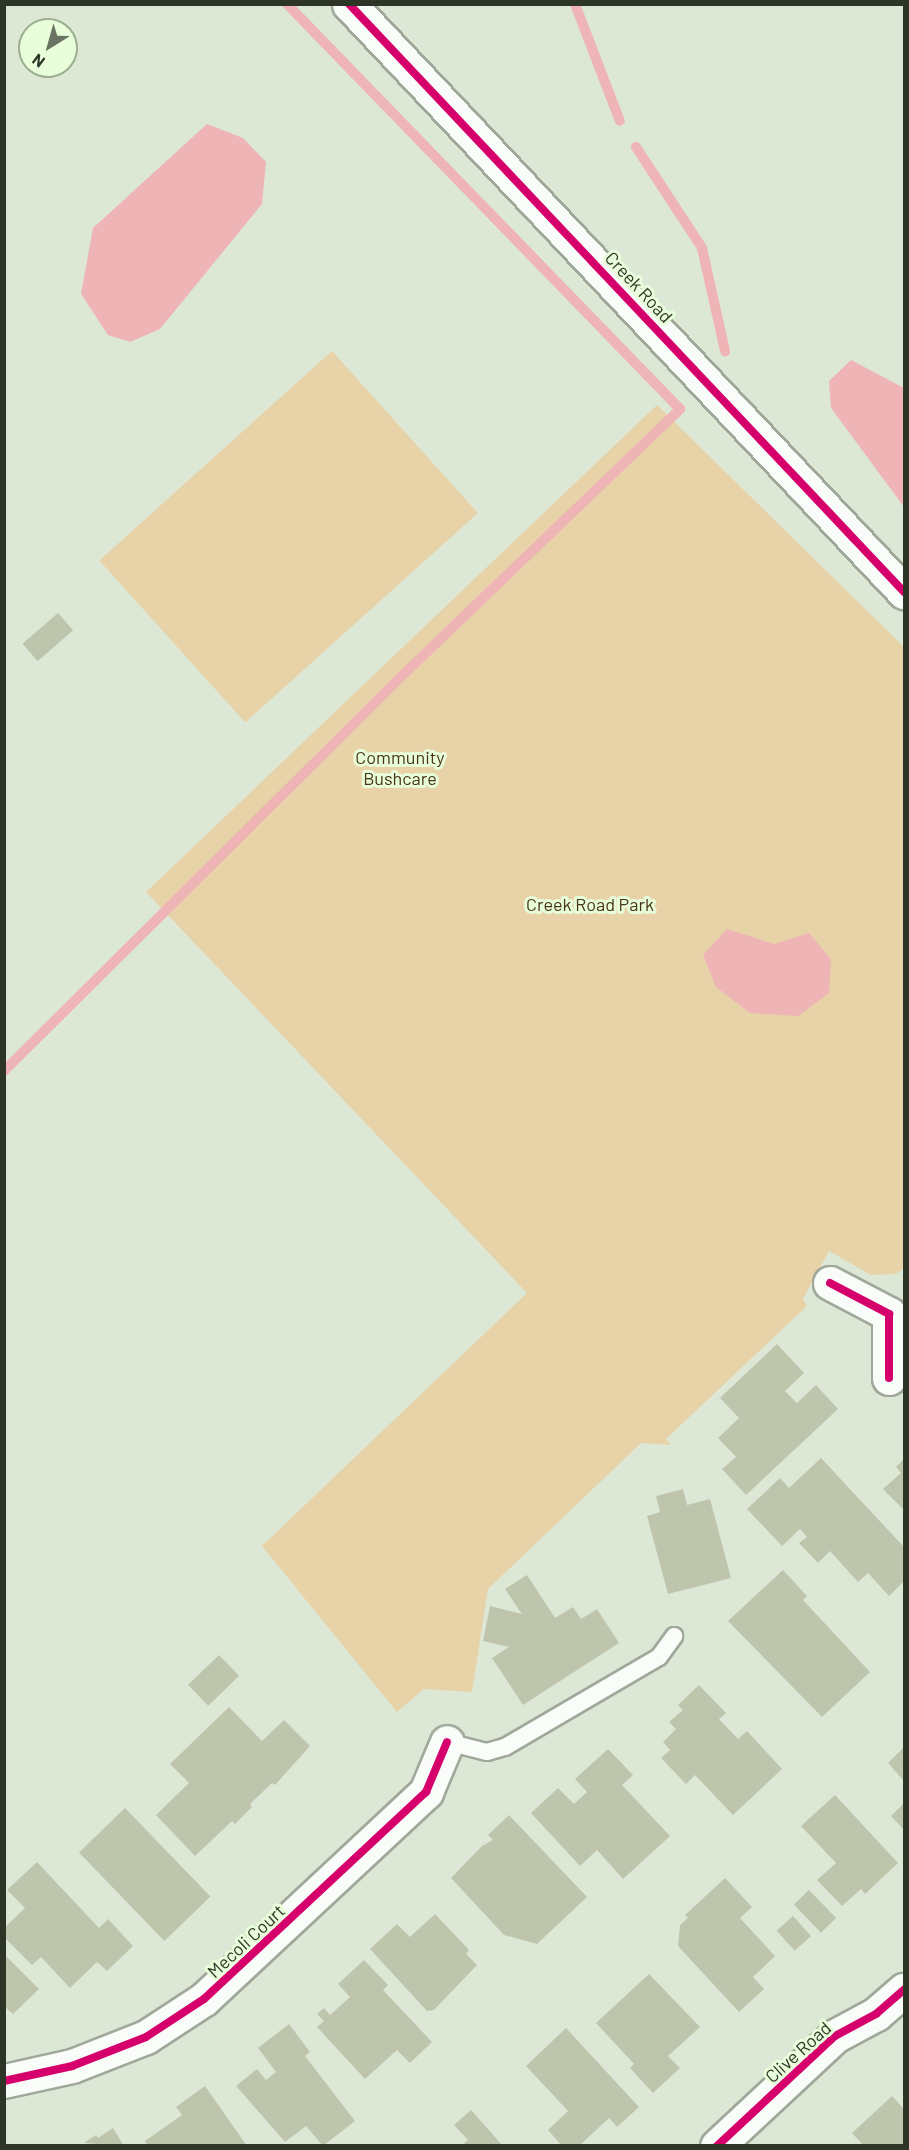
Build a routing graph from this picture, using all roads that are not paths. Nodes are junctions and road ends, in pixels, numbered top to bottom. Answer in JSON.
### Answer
{"nodes":[{"id":1,"x":349,"y":4,"type":"edge"},
{"id":2,"x":904,"y":592,"type":"edge"},
{"id":3,"x":830,"y":1283,"type":"dead end"},
{"id":4,"x":897,"y":1309,"type":"edge"},
{"id":5,"x":889,"y":1378,"type":"dead end"},
{"id":6,"x":674,"y":1636,"type":"dead end"},
{"id":7,"x":447,"y":1742,"type":"joint"},
{"id":8,"x":903,"y":1996,"type":"edge"},
{"id":9,"x":4,"y":2081,"type":"edge"},
{"id":10,"x":717,"y":2145,"type":"edge"}],
"edges":[{"from":1,"to":2,"type":"street","name":"Creek Road"},
{"from":3,"to":4,"type":"street"},
{"from":4,"to":5,"type":"street"},
{"from":6,"to":7,"type":"lane","name":"Mecoli Court"},
{"from":7,"to":9,"type":"street","name":"Mecoli Court"},
{"from":8,"to":10,"type":"street","name":"Clive Road"}]}
